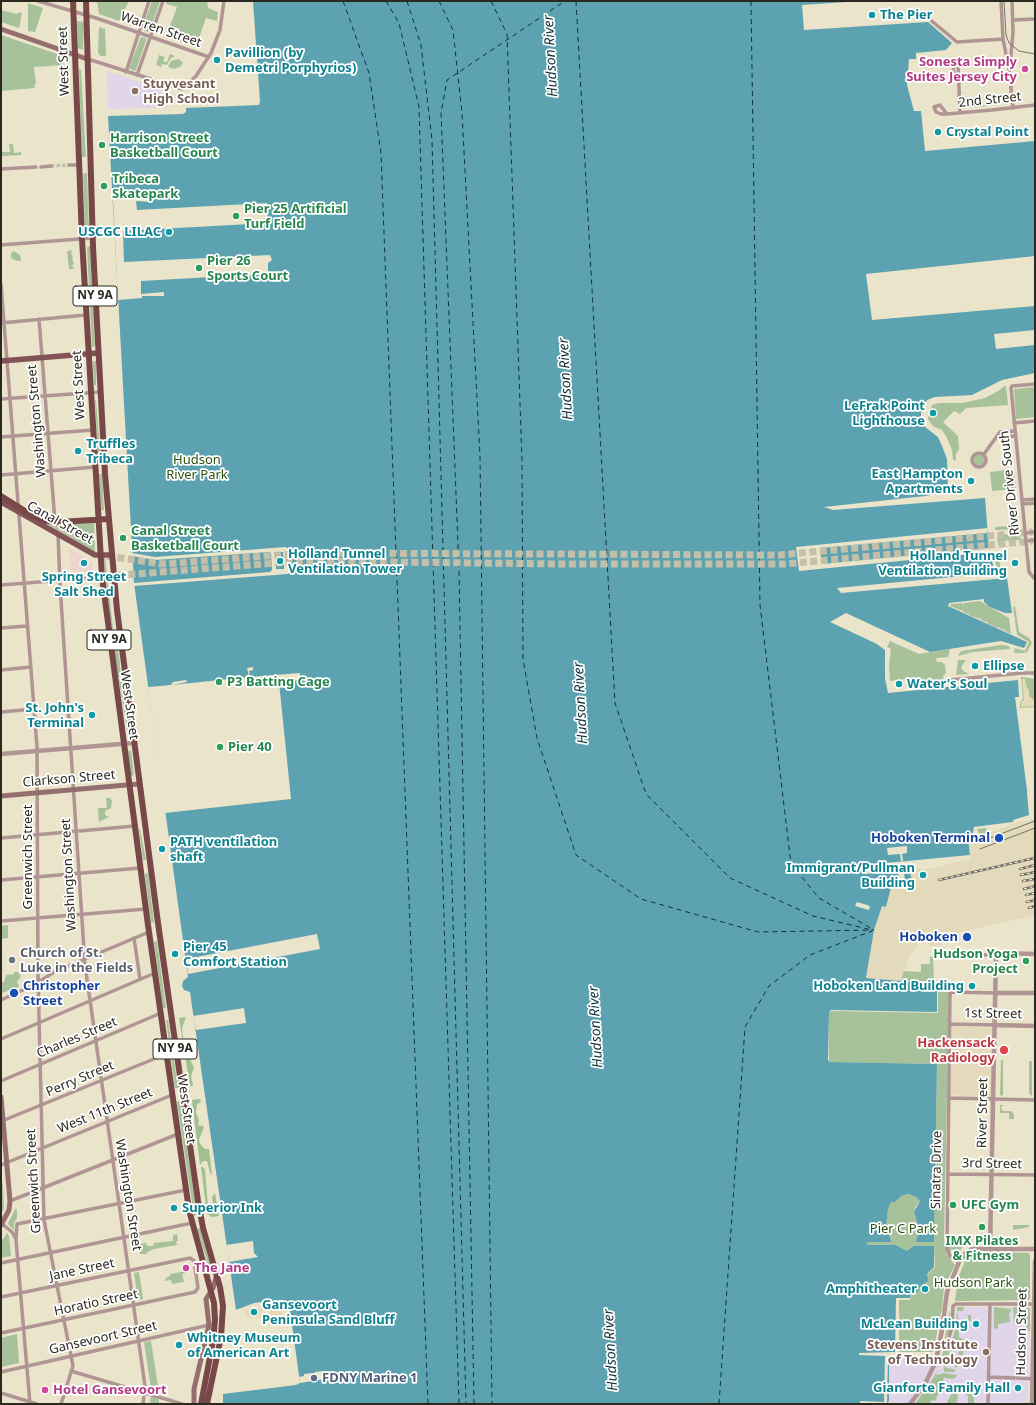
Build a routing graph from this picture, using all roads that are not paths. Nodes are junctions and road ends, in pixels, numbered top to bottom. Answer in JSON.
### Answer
{"nodes":[{"id":1,"x":38,"y":1,"type":"edge"},
{"id":2,"x":73,"y":1,"type":"edge"},
{"id":3,"x":86,"y":1,"type":"edge"},
{"id":4,"x":149,"y":1,"type":"edge"},
{"id":5,"x":163,"y":1,"type":"edge"},
{"id":6,"x":224,"y":1,"type":"edge"},
{"id":7,"x":1001,"y":1,"type":"edge"},
{"id":8,"x":1012,"y":1,"type":"edge"},
{"id":9,"x":74,"y":13,"type":"junction"},
{"id":10,"x":86,"y":16,"type":"junction"},
{"id":11,"x":927,"y":17,"type":"dead end"},
{"id":12,"x":1035,"y":19,"type":"edge"},
{"id":13,"x":1013,"y":20,"type":"junction"},
{"id":14,"x":1,"y":29,"type":"edge"},
{"id":15,"x":138,"y":33,"type":"junction"},
{"id":16,"x":150,"y":37,"type":"junction"},
{"id":17,"x":1004,"y":39,"type":"junction"},
{"id":18,"x":75,"y":54,"type":"junction"},
{"id":19,"x":210,"y":57,"type":"junction"},
{"id":20,"x":87,"y":58,"type":"junction"},
{"id":21,"x":1009,"y":69,"type":"junction"},
{"id":22,"x":126,"y":72,"type":"junction"},
{"id":23,"x":137,"y":75,"type":"junction"},
{"id":24,"x":958,"y":75,"type":"dead end"},
{"id":25,"x":1035,"y":105,"type":"edge"},
{"id":26,"x":1013,"y":108,"type":"junction"},
{"id":27,"x":960,"y":113,"type":"junction"},
{"id":28,"x":947,"y":114,"type":"dead end"},
{"id":29,"x":79,"y":165,"type":"junction"},
{"id":30,"x":51,"y":166,"type":"tunnel mouth"},
{"id":31,"x":69,"y":166,"type":"tunnel mouth"},
{"id":32,"x":1,"y":169,"type":"edge"},
{"id":33,"x":82,"y":238,"type":"junction"},
{"id":34,"x":92,"y":238,"type":"junction"},
{"id":35,"x":1,"y":245,"type":"edge"},
{"id":36,"x":1,"y":284,"type":"edge"},
{"id":37,"x":86,"y":315,"type":"junction"},
{"id":38,"x":38,"y":319,"type":"junction"},
{"id":39,"x":2,"y":323,"type":"edge"},
{"id":40,"x":89,"y":354,"type":"junction"},
{"id":41,"x":98,"y":354,"type":"junction"},
{"id":42,"x":41,"y":358,"type":"junction"},
{"id":43,"x":4,"y":361,"type":"edge"},
{"id":44,"x":1035,"y":384,"type":"edge"},
{"id":45,"x":91,"y":392,"type":"junction"},
{"id":46,"x":100,"y":392,"type":"junction"},
{"id":47,"x":45,"y":396,"type":"junction"},
{"id":48,"x":1,"y":399,"type":"edge"},
{"id":49,"x":10,"y":399,"type":"junction"},
{"id":50,"x":1035,"y":421,"type":"edge"},
{"id":51,"x":1014,"y":423,"type":"junction"},
{"id":52,"x":93,"y":430,"type":"junction"},
{"id":53,"x":1015,"y":431,"type":"junction"},
{"id":54,"x":48,"y":433,"type":"junction"},
{"id":55,"x":13,"y":436,"type":"junction"},
{"id":56,"x":1016,"y":436,"type":"junction"},
{"id":57,"x":1,"y":437,"type":"edge"},
{"id":58,"x":997,"y":438,"type":"junction"},
{"id":59,"x":984,"y":454,"type":"junction"},
{"id":60,"x":95,"y":467,"type":"junction"},
{"id":61,"x":51,"y":471,"type":"junction"},
{"id":62,"x":16,"y":474,"type":"junction"},
{"id":63,"x":1,"y":475,"type":"edge"},
{"id":64,"x":1,"y":496,"type":"edge"},
{"id":65,"x":1035,"y":499,"type":"edge"},
{"id":66,"x":1,"y":502,"type":"edge"},
{"id":67,"x":1022,"y":502,"type":"junction"},
{"id":68,"x":1035,"y":503,"type":"edge"},
{"id":69,"x":18,"y":510,"type":"junction"},
{"id":70,"x":98,"y":519,"type":"junction"},
{"id":71,"x":108,"y":519,"type":"junction"},
{"id":72,"x":55,"y":522,"type":"junction"},
{"id":73,"x":1035,"y":532,"type":"edge"},
{"id":74,"x":1026,"y":533,"type":"junction"},
{"id":75,"x":58,"y":534,"type":"junction"},
{"id":76,"x":1035,"y":540,"type":"edge"},
{"id":77,"x":1026,"y":541,"type":"junction"},
{"id":78,"x":111,"y":555,"type":"junction"},
{"id":79,"x":100,"y":556,"type":"junction"},
{"id":80,"x":102,"y":577,"type":"junction"},
{"id":81,"x":1035,"y":579,"type":"edge"},
{"id":82,"x":60,"y":580,"type":"junction"},
{"id":83,"x":24,"y":583,"type":"junction"},
{"id":84,"x":1,"y":585,"type":"edge"},
{"id":85,"x":27,"y":626,"type":"junction"},
{"id":86,"x":1,"y":628,"type":"edge"},
{"id":87,"x":31,"y":667,"type":"junction"},
{"id":88,"x":1,"y":670,"type":"edge"},
{"id":89,"x":1035,"y":673,"type":"edge"},
{"id":90,"x":948,"y":680,"type":"dead end"},
{"id":91,"x":34,"y":709,"type":"junction"},
{"id":92,"x":1,"y":712,"type":"edge"},
{"id":93,"x":123,"y":743,"type":"junction"},
{"id":94,"x":133,"y":743,"type":"junction"},
{"id":95,"x":70,"y":747,"type":"junction"},
{"id":96,"x":37,"y":751,"type":"junction"},
{"id":97,"x":1,"y":754,"type":"edge"},
{"id":98,"x":138,"y":784,"type":"junction"},
{"id":99,"x":129,"y":785,"type":"junction"},
{"id":100,"x":73,"y":789,"type":"junction"},
{"id":101,"x":38,"y":793,"type":"junction"},
{"id":102,"x":1,"y":796,"type":"edge"},
{"id":103,"x":135,"y":826,"type":"junction"},
{"id":104,"x":77,"y":831,"type":"junction"},
{"id":105,"x":38,"y":835,"type":"junction"},
{"id":106,"x":1,"y":838,"type":"edge"},
{"id":107,"x":140,"y":868,"type":"junction"},
{"id":108,"x":79,"y":873,"type":"junction"},
{"id":109,"x":38,"y":877,"type":"junction"},
{"id":110,"x":1,"y":880,"type":"edge"},
{"id":111,"x":146,"y":909,"type":"junction"},
{"id":112,"x":81,"y":914,"type":"junction"},
{"id":113,"x":38,"y":918,"type":"junction"},
{"id":114,"x":1,"y":921,"type":"edge"},
{"id":115,"x":149,"y":932,"type":"junction"},
{"id":116,"x":134,"y":938,"type":"junction"},
{"id":117,"x":943,"y":954,"type":"dead end"},
{"id":118,"x":1035,"y":954,"type":"edge"},
{"id":119,"x":996,"y":955,"type":"junction"},
{"id":120,"x":84,"y":959,"type":"junction"},
{"id":121,"x":155,"y":972,"type":"junction"},
{"id":122,"x":140,"y":979,"type":"junction"},
{"id":123,"x":39,"y":982,"type":"junction"},
{"id":124,"x":996,"y":993,"type":"junction"},
{"id":125,"x":1035,"y":993,"type":"edge"},
{"id":126,"x":1,"y":1000,"type":"edge"},
{"id":127,"x":90,"y":1001,"type":"junction"},
{"id":128,"x":160,"y":1013,"type":"junction"},
{"id":129,"x":40,"y":1022,"type":"junction"},
{"id":130,"x":950,"y":1024,"type":"junction"},
{"id":131,"x":995,"y":1025,"type":"junction"},
{"id":132,"x":1035,"y":1026,"type":"edge"},
{"id":133,"x":1,"y":1039,"type":"edge"},
{"id":134,"x":96,"y":1041,"type":"junction"},
{"id":135,"x":166,"y":1054,"type":"junction"},
{"id":136,"x":40,"y":1065,"type":"junction"},
{"id":137,"x":1,"y":1081,"type":"edge"},
{"id":138,"x":101,"y":1081,"type":"junction"},
{"id":139,"x":172,"y":1095,"type":"junction"},
{"id":140,"x":1,"y":1097,"type":"edge"},
{"id":141,"x":949,"y":1098,"type":"junction"},
{"id":142,"x":994,"y":1099,"type":"junction"},
{"id":143,"x":1035,"y":1100,"type":"edge"},
{"id":144,"x":41,"y":1106,"type":"junction"},
{"id":145,"x":2,"y":1121,"type":"edge"},
{"id":146,"x":107,"y":1121,"type":"junction"},
{"id":147,"x":178,"y":1134,"type":"junction"},
{"id":148,"x":42,"y":1148,"type":"junction"},
{"id":149,"x":113,"y":1160,"type":"junction"},
{"id":150,"x":7,"y":1162,"type":"junction"},
{"id":151,"x":1,"y":1165,"type":"edge"},
{"id":152,"x":948,"y":1174,"type":"junction"},
{"id":153,"x":992,"y":1174,"type":"junction"},
{"id":154,"x":1035,"y":1174,"type":"edge"},
{"id":155,"x":43,"y":1189,"type":"junction"},
{"id":156,"x":186,"y":1190,"type":"junction"},
{"id":157,"x":10,"y":1201,"type":"junction"},
{"id":158,"x":120,"y":1204,"type":"junction"},
{"id":159,"x":44,"y":1220,"type":"junction"},
{"id":160,"x":192,"y":1223,"type":"junction"},
{"id":161,"x":1,"y":1224,"type":"edge"},
{"id":162,"x":124,"y":1237,"type":"junction"},
{"id":163,"x":16,"y":1240,"type":"junction"},
{"id":164,"x":990,"y":1249,"type":"junction"},
{"id":165,"x":1035,"y":1249,"type":"edge"},
{"id":166,"x":50,"y":1253,"type":"junction"},
{"id":167,"x":18,"y":1259,"type":"junction"},
{"id":168,"x":1035,"y":1261,"type":"edge"},
{"id":169,"x":959,"y":1262,"type":"junction"},
{"id":170,"x":1,"y":1263,"type":"edge"},
{"id":171,"x":129,"y":1270,"type":"junction"},
{"id":172,"x":217,"y":1274,"type":"junction"},
{"id":173,"x":57,"y":1286,"type":"junction"},
{"id":174,"x":212,"y":1290,"type":"junction"},
{"id":175,"x":195,"y":1292,"type":"joint"},
{"id":176,"x":20,"y":1293,"type":"junction"},
{"id":177,"x":1,"y":1297,"type":"edge"},
{"id":178,"x":990,"y":1304,"type":"junction"},
{"id":179,"x":1034,"y":1304,"type":"edge"},
{"id":180,"x":134,"y":1305,"type":"junction"},
{"id":181,"x":63,"y":1320,"type":"junction"},
{"id":182,"x":209,"y":1325,"type":"junction"},
{"id":183,"x":23,"y":1329,"type":"junction"},
{"id":184,"x":1,"y":1334,"type":"edge"},
{"id":185,"x":139,"y":1340,"type":"junction"},
{"id":186,"x":940,"y":1344,"type":"junction"},
{"id":187,"x":71,"y":1356,"type":"junction"},
{"id":188,"x":27,"y":1366,"type":"junction"},
{"id":189,"x":71,"y":1371,"type":"junction"},
{"id":190,"x":1,"y":1372,"type":"edge"},
{"id":191,"x":989,"y":1377,"type":"junction"},
{"id":192,"x":1034,"y":1379,"type":"edge"},
{"id":193,"x":1,"y":1393,"type":"edge"},
{"id":194,"x":145,"y":1393,"type":"junction"},
{"id":195,"x":30,"y":1403,"type":"edge"},
{"id":196,"x":37,"y":1404,"type":"edge"},
{"id":197,"x":61,"y":1404,"type":"edge"},
{"id":198,"x":143,"y":1404,"type":"edge"},
{"id":199,"x":182,"y":1404,"type":"edge"},
{"id":200,"x":194,"y":1404,"type":"edge"},
{"id":201,"x":200,"y":1404,"type":"edge"},
{"id":202,"x":207,"y":1404,"type":"edge"},
{"id":203,"x":910,"y":1404,"type":"edge"},
{"id":204,"x":988,"y":1404,"type":"edge"},
{"id":205,"x":1032,"y":1404,"type":"edge"}],
"edges":[{"from":1,"to":9,"type":"street","name":"Warren Street"},
{"from":2,"to":9,"type":"highway","name":"West Street","number":"NY 9A"},
{"from":3,"to":10,"type":"highway","name":"West Street","number":"NY 9A"},
{"from":4,"to":15,"type":"street"},
{"from":5,"to":16,"type":"street"},
{"from":6,"to":19,"type":"street"},
{"from":7,"to":17,"type":"street"},
{"from":8,"to":13,"type":"street"},
{"from":9,"to":10,"type":"street","name":"Warren Street"},
{"from":9,"to":18,"type":"highway","name":"West Street","number":"NY 9A"},
{"from":10,"to":15,"type":"street","name":"Warren Street"},
{"from":10,"to":20,"type":"highway","name":"West Street","number":"NY 9A"},
{"from":11,"to":17,"type":"street"},
{"from":12,"to":13,"type":"street"},
{"from":13,"to":21,"type":"street"},
{"from":14,"to":18,"type":"main road"},
{"from":15,"to":16,"type":"street","name":"Warren Street"},
{"from":15,"to":22,"type":"street"},
{"from":16,"to":19,"type":"street","name":"Warren Street"},
{"from":16,"to":23,"type":"street"},
{"from":17,"to":21,"type":"street"},
{"from":18,"to":20,"type":"main road"},
{"from":18,"to":29,"type":"highway","name":"West Street","number":"NY 9A"},
{"from":19,"to":23,"type":"street"},
{"from":20,"to":22,"type":"street"},
{"from":20,"to":34,"type":"highway","name":"West Street","number":"NY 9A"},
{"from":21,"to":26,"type":"street"},
{"from":22,"to":23,"type":"street"},
{"from":24,"to":27,"type":"street"},
{"from":25,"to":26,"type":"street","name":"2nd Street"},
{"from":26,"to":27,"type":"street","name":"2nd Street"},
{"from":27,"to":28,"type":"street","name":"2nd Street"},
{"from":29,"to":31,"type":"street"},
{"from":29,"to":33,"type":"highway","name":"West Street","number":"NY 9A"},
{"from":30,"to":32,"type":"street"},
{"from":33,"to":34,"type":"street"},
{"from":33,"to":35,"type":"street"},
{"from":33,"to":37,"type":"highway","name":"West Street","number":"NY 9A"},
{"from":34,"to":41,"type":"highway","name":"West Street","number":"NY 9A"},
{"from":36,"to":39,"type":"street","name":"Greenwich Street"},
{"from":37,"to":38,"type":"street"},
{"from":37,"to":40,"type":"highway","name":"West Street","number":"NY 9A"},
{"from":38,"to":39,"type":"street"},
{"from":38,"to":42,"type":"street","name":"Washington Street"},
{"from":39,"to":43,"type":"street","name":"Greenwich Street"},
{"from":40,"to":41,"type":"main road"},
{"from":40,"to":42,"type":"main road"},
{"from":40,"to":45,"type":"highway","name":"West Street","number":"NY 9A"},
{"from":41,"to":46,"type":"highway","name":"West Street","number":"NY 9A"},
{"from":42,"to":43,"type":"main road"},
{"from":42,"to":47,"type":"street","name":"Washington Street"},
{"from":43,"to":49,"type":"street","name":"Greenwich Street"},
{"from":44,"to":51,"type":"street","name":"River Drive South"},
{"from":45,"to":46,"type":"street"},
{"from":45,"to":47,"type":"street"},
{"from":45,"to":52,"type":"highway","name":"West Street","number":"NY 9A"},
{"from":46,"to":71,"type":"highway","name":"West Street","number":"NY 9A"},
{"from":47,"to":49,"type":"street"},
{"from":47,"to":54,"type":"street","name":"Washington Street"},
{"from":48,"to":49,"type":"street"},
{"from":49,"to":55,"type":"street","name":"Greenwich Street"},
{"from":50,"to":51,"type":"street","name":"River Drive South"},
{"from":51,"to":53,"type":"street","name":"River Drive South"},
{"from":52,"to":54,"type":"street"},
{"from":52,"to":60,"type":"highway","name":"West Street","number":"NY 9A"},
{"from":53,"to":56,"type":"street","name":"River Drive South"},
{"from":53,"to":58,"type":"street"},
{"from":54,"to":55,"type":"street"},
{"from":54,"to":61,"type":"street","name":"Washington Street"},
{"from":55,"to":57,"type":"street"},
{"from":55,"to":62,"type":"street","name":"Greenwich Street"},
{"from":56,"to":58,"type":"street"},
{"from":56,"to":67,"type":"street","name":"River Drive South"},
{"from":58,"to":59,"type":"street"},
{"from":59,"to":59,"type":"street"},
{"from":60,"to":61,"type":"street"},
{"from":60,"to":70,"type":"highway","name":"West Street","number":"NY 9A"},
{"from":61,"to":62,"type":"street"},
{"from":61,"to":72,"type":"street","name":"Washington Street"},
{"from":62,"to":63,"type":"street"},
{"from":62,"to":69,"type":"street","name":"Greenwich Street"},
{"from":64,"to":69,"type":"highway","name":"Canal Street"},
{"from":65,"to":67,"type":"street"},
{"from":66,"to":69,"type":"main road","name":"Canal Street"},
{"from":67,"to":68,"type":"street"},
{"from":67,"to":74,"type":"street","name":"River Drive South"},
{"from":69,"to":72,"type":"highway","name":"Canal Street"},
{"from":69,"to":75,"type":"main road","name":"Canal Street"},
{"from":69,"to":83,"type":"street","name":"Greenwich Street"},
{"from":70,"to":71,"type":"highway","name":"Canal Street"},
{"from":70,"to":72,"type":"highway","name":"Canal Street"},
{"from":70,"to":79,"type":"highway","name":"West Street","number":"NY 9A"},
{"from":71,"to":78,"type":"highway","name":"West Street","number":"NY 9A"},
{"from":73,"to":74,"type":"street"},
{"from":74,"to":77,"type":"street","name":"River Drive South"},
{"from":75,"to":79,"type":"main road","name":"Canal Street"},
{"from":75,"to":82,"type":"street","name":"Washington Street"},
{"from":76,"to":77,"type":"street"},
{"from":77,"to":81,"type":"street","name":"River Drive South"},
{"from":78,"to":79,"type":"main road","name":"Canal Street"},
{"from":78,"to":94,"type":"highway","name":"West Street","number":"NY 9A"},
{"from":79,"to":80,"type":"highway","name":"West Street","number":"NY 9A"},
{"from":80,"to":82,"type":"street"},
{"from":80,"to":93,"type":"highway","name":"West Street","number":"NY 9A"},
{"from":82,"to":83,"type":"street"},
{"from":82,"to":95,"type":"street","name":"Washington Street"},
{"from":83,"to":84,"type":"street"},
{"from":83,"to":85,"type":"street","name":"Greenwich Street"},
{"from":85,"to":86,"type":"street"},
{"from":85,"to":87,"type":"street","name":"Greenwich Street"},
{"from":87,"to":88,"type":"street"},
{"from":87,"to":91,"type":"street","name":"Greenwich Street"},
{"from":89,"to":90,"type":"street"},
{"from":91,"to":92,"type":"street"},
{"from":91,"to":96,"type":"street","name":"Greenwich Street"},
{"from":93,"to":94,"type":"street"},
{"from":93,"to":95,"type":"street"},
{"from":93,"to":99,"type":"highway","name":"West Street","number":"NY 9A"},
{"from":94,"to":98,"type":"highway","name":"West Street","number":"NY 9A"},
{"from":95,"to":96,"type":"street"},
{"from":95,"to":100,"type":"street","name":"Washington Street"},
{"from":96,"to":97,"type":"street"},
{"from":96,"to":101,"type":"street","name":"Greenwich Street"},
{"from":98,"to":99,"type":"main road","name":"Clarkson Street"},
{"from":98,"to":172,"type":"highway","name":"West Street","number":"NY 9A"},
{"from":99,"to":100,"type":"main road","name":"Clarkson Street"},
{"from":99,"to":103,"type":"highway","name":"West Street","number":"NY 9A"},
{"from":100,"to":101,"type":"main road","name":"Clarkson Street"},
{"from":100,"to":104,"type":"street","name":"Washington Street"},
{"from":101,"to":102,"type":"main road","name":"Clarkson Street"},
{"from":101,"to":105,"type":"street","name":"Greenwich Street"},
{"from":103,"to":104,"type":"street"},
{"from":103,"to":107,"type":"highway","name":"West Street","number":"NY 9A"},
{"from":104,"to":105,"type":"street"},
{"from":104,"to":108,"type":"street","name":"Washington Street"},
{"from":105,"to":106,"type":"street"},
{"from":105,"to":109,"type":"street","name":"Greenwich Street"},
{"from":107,"to":108,"type":"street"},
{"from":107,"to":111,"type":"highway","name":"West Street","number":"NY 9A"},
{"from":108,"to":109,"type":"street"},
{"from":108,"to":112,"type":"street","name":"Washington Street"},
{"from":109,"to":110,"type":"street"},
{"from":109,"to":113,"type":"street","name":"Greenwich Street"},
{"from":111,"to":112,"type":"street"},
{"from":111,"to":115,"type":"highway","name":"West Street","number":"NY 9A"},
{"from":112,"to":113,"type":"street"},
{"from":112,"to":120,"type":"street","name":"Washington Street"},
{"from":113,"to":114,"type":"street"},
{"from":113,"to":123,"type":"street","name":"Greenwich Street"},
{"from":115,"to":116,"type":"street"},
{"from":115,"to":121,"type":"highway","name":"West Street","number":"NY 9A"},
{"from":116,"to":120,"type":"street"},
{"from":116,"to":122,"type":"street"},
{"from":117,"to":119,"type":"street"},
{"from":118,"to":119,"type":"street"},
{"from":119,"to":124,"type":"street","name":"River Street"},
{"from":120,"to":123,"type":"street"},
{"from":120,"to":127,"type":"street","name":"Washington Street"},
{"from":121,"to":122,"type":"street"},
{"from":121,"to":128,"type":"highway","name":"West Street","number":"NY 9A"},
{"from":122,"to":127,"type":"street"},
{"from":123,"to":126,"type":"street"},
{"from":123,"to":129,"type":"street","name":"Greenwich Street"},
{"from":124,"to":125,"type":"street"},
{"from":124,"to":130,"type":"street","name":"Sinatra Drive"},
{"from":124,"to":131,"type":"street","name":"River Street"},
{"from":127,"to":129,"type":"street"},
{"from":127,"to":134,"type":"street","name":"Washington Street"},
{"from":128,"to":134,"type":"street","name":"Charles Street"},
{"from":128,"to":135,"type":"highway","name":"West Street","number":"NY 9A"},
{"from":129,"to":133,"type":"street"},
{"from":129,"to":136,"type":"street","name":"Greenwich Street"},
{"from":130,"to":131,"type":"street","name":"1st Street"},
{"from":130,"to":141,"type":"street","name":"Sinatra Drive"},
{"from":131,"to":132,"type":"street","name":"1st Street"},
{"from":131,"to":142,"type":"street","name":"River Street"},
{"from":134,"to":136,"type":"street","name":"Charles Street"},
{"from":134,"to":138,"type":"street","name":"Washington Street"},
{"from":135,"to":138,"type":"street","name":"Perry Street"},
{"from":135,"to":139,"type":"highway","name":"West Street","number":"NY 9A"},
{"from":136,"to":137,"type":"street","name":"Charles Street"},
{"from":136,"to":144,"type":"street","name":"Greenwich Street"},
{"from":138,"to":144,"type":"street","name":"Perry Street"},
{"from":138,"to":146,"type":"street","name":"Washington Street"},
{"from":139,"to":146,"type":"street","name":"West 11th Street"},
{"from":139,"to":147,"type":"highway","name":"West Street","number":"NY 9A"},
{"from":140,"to":145,"type":"main road"},
{"from":141,"to":142,"type":"street"},
{"from":141,"to":152,"type":"street","name":"Sinatra Drive"},
{"from":142,"to":143,"type":"street"},
{"from":142,"to":153,"type":"street","name":"River Street"},
{"from":144,"to":145,"type":"street","name":"Perry Street"},
{"from":144,"to":148,"type":"street","name":"Greenwich Street"},
{"from":145,"to":150,"type":"main road"},
{"from":146,"to":148,"type":"street","name":"West 11th Street"},
{"from":146,"to":149,"type":"street","name":"Washington Street"},
{"from":147,"to":149,"type":"street"},
{"from":147,"to":156,"type":"highway","name":"West Street","number":"NY 9A"},
{"from":148,"to":150,"type":"street","name":"West 11th Street"},
{"from":148,"to":155,"type":"street","name":"Greenwich Street"},
{"from":149,"to":155,"type":"street"},
{"from":149,"to":158,"type":"street","name":"Washington Street"},
{"from":150,"to":151,"type":"street","name":"West 11th Street"},
{"from":150,"to":157,"type":"main road"},
{"from":152,"to":153,"type":"street","name":"3rd Street"},
{"from":152,"to":169,"type":"street","name":"Sinatra Drive"},
{"from":153,"to":154,"type":"street","name":"3rd Street"},
{"from":153,"to":164,"type":"street","name":"River Street"},
{"from":155,"to":157,"type":"street"},
{"from":155,"to":159,"type":"street","name":"Greenwich Street"},
{"from":156,"to":158,"type":"street"},
{"from":156,"to":160,"type":"highway","name":"West Street","number":"NY 9A"},
{"from":157,"to":161,"type":"main road"},
{"from":158,"to":159,"type":"street"},
{"from":158,"to":162,"type":"street","name":"Washington Street"},
{"from":159,"to":163,"type":"street"},
{"from":159,"to":166,"type":"street","name":"Greenwich Street"},
{"from":160,"to":162,"type":"street"},
{"from":160,"to":174,"type":"highway","name":"West Street","number":"NY 9A"},
{"from":161,"to":163,"type":"street"},
{"from":162,"to":166,"type":"street"},
{"from":162,"to":171,"type":"street","name":"Washington Street"},
{"from":163,"to":167,"type":"street"},
{"from":164,"to":165,"type":"street"},
{"from":164,"to":169,"type":"street"},
{"from":166,"to":167,"type":"street"},
{"from":166,"to":173,"type":"street","name":"Greenwich Street"},
{"from":167,"to":170,"type":"street"},
{"from":167,"to":176,"type":"street"},
{"from":168,"to":179,"type":"street","name":"Hudson Street"},
{"from":169,"to":186,"type":"street"},
{"from":171,"to":173,"type":"street","name":"Jane Street"},
{"from":171,"to":175,"type":"street","name":"Jane Street"},
{"from":171,"to":180,"type":"street","name":"Washington Street"},
{"from":172,"to":174,"type":"main road"},
{"from":172,"to":202,"type":"highway","name":"West Street","number":"NY 9A"},
{"from":173,"to":176,"type":"street","name":"Jane Street"},
{"from":173,"to":181,"type":"street","name":"Greenwich Street"},
{"from":174,"to":182,"type":"main road"},
{"from":174,"to":201,"type":"highway","name":"West Street","number":"NY 9A"},
{"from":175,"to":180,"type":"street","name":"Horatio Street"},
{"from":176,"to":177,"type":"street","name":"Jane Street"},
{"from":176,"to":183,"type":"street"},
{"from":178,"to":179,"type":"street"},
{"from":178,"to":186,"type":"street"},
{"from":178,"to":191,"type":"street"},
{"from":179,"to":192,"type":"street","name":"Hudson Street"},
{"from":180,"to":181,"type":"street","name":"Horatio Street"},
{"from":180,"to":185,"type":"street","name":"Washington Street"},
{"from":181,"to":183,"type":"street","name":"Horatio Street"},
{"from":181,"to":187,"type":"street","name":"Greenwich Street"},
{"from":182,"to":185,"type":"street","name":"Gansevoort Street"},
{"from":182,"to":200,"type":"main road"},
{"from":183,"to":184,"type":"street","name":"Horatio Street"},
{"from":183,"to":188,"type":"street"},
{"from":185,"to":187,"type":"street","name":"Gansevoort Street"},
{"from":185,"to":194,"type":"street","name":"Washington Street"},
{"from":186,"to":203,"type":"street"},
{"from":187,"to":188,"type":"street","name":"Gansevoort Street"},
{"from":187,"to":189,"type":"street","name":"Greenwich Street"},
{"from":188,"to":190,"type":"street","name":"Gansevoort Street"},
{"from":188,"to":195,"type":"street"},
{"from":189,"to":194,"type":"street"},
{"from":189,"to":197,"type":"street","name":"Greenwich Street"},
{"from":191,"to":192,"type":"street"},
{"from":191,"to":204,"type":"street"},
{"from":192,"to":205,"type":"street","name":"Hudson Street"},
{"from":193,"to":195,"type":"street"},
{"from":194,"to":198,"type":"street","name":"Washington Street"},
{"from":194,"to":199,"type":"street"},
{"from":195,"to":196,"type":"street"}]}
